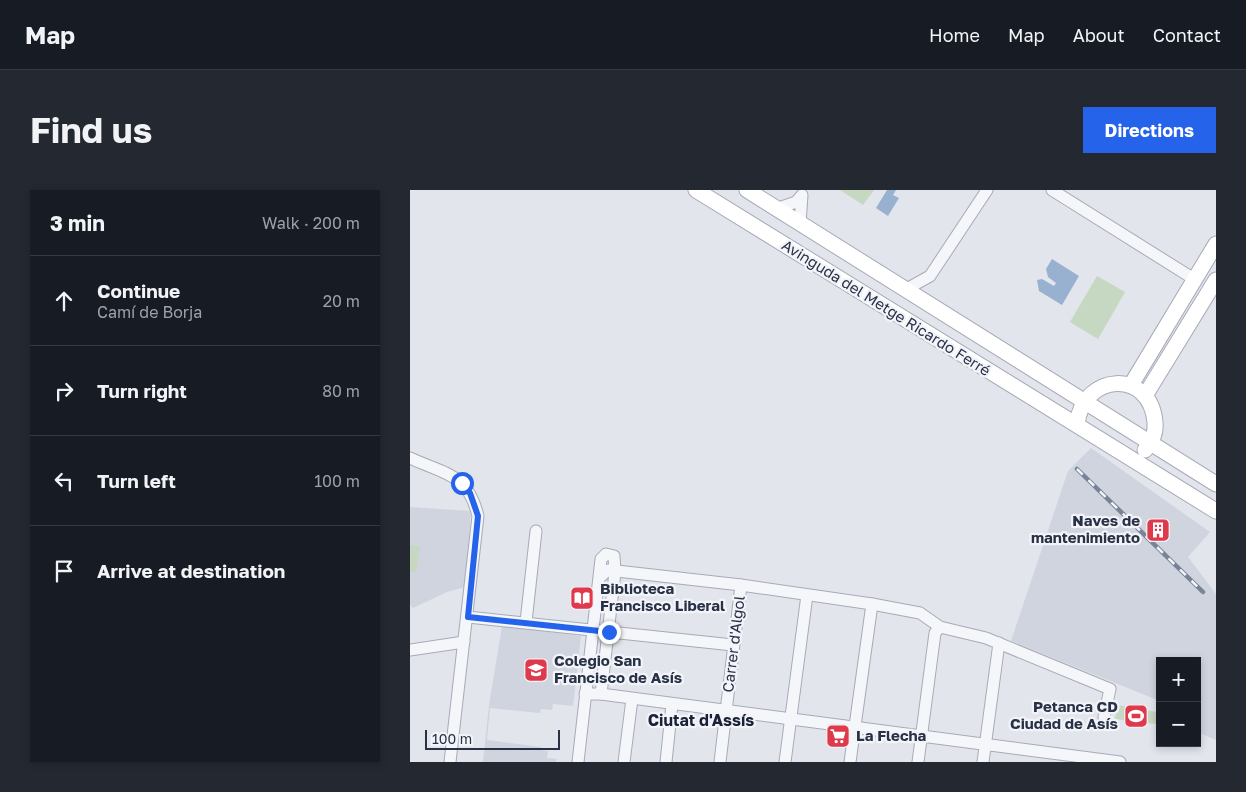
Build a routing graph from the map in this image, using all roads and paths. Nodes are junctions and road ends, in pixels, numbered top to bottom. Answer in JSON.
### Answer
{"nodes":[{"id":1,"x":696,"y":190,"type":"edge"},
{"id":2,"x":747,"y":190,"type":"edge"},
{"id":3,"x":987,"y":190,"type":"edge"},
{"id":4,"x":1052,"y":190,"type":"edge"},
{"id":5,"x":804,"y":193,"type":"edge"},
{"id":6,"x":776,"y":209,"type":"junction"},
{"id":7,"x":800,"y":224,"type":"junction"},
{"id":8,"x":1216,"y":244,"type":"edge"},
{"id":9,"x":1194,"y":279,"type":"junction"},
{"id":10,"x":1214,"y":288,"type":"edge"},
{"id":11,"x":905,"y":290,"type":"junction"},
{"id":12,"x":1131,"y":385,"type":"junction"},
{"id":13,"x":1146,"y":394,"type":"junction"},
{"id":14,"x":1083,"y":400,"type":"junction"},
{"id":15,"x":1077,"y":424,"type":"junction"},
{"id":16,"x":1150,"y":444,"type":"junction"},
{"id":17,"x":410,"y":458,"type":"edge"},
{"id":18,"x":1135,"y":459,"type":"junction"},
{"id":19,"x":1216,"y":484,"type":"edge"},
{"id":20,"x":1216,"y":510,"type":"edge"},
{"id":21,"x":536,"y":530,"type":"dead end"},
{"id":22,"x":614,"y":572,"type":"junction"},
{"id":23,"x":600,"y":577,"type":"junction"},
{"id":24,"x":741,"y":585,"type":"junction"},
{"id":25,"x":807,"y":595,"type":"junction"},
{"id":26,"x":872,"y":604,"type":"junction"},
{"id":27,"x":468,"y":617,"type":"junction"},
{"id":28,"x":526,"y":622,"type":"junction"},
{"id":29,"x":940,"y":627,"type":"junction"},
{"id":30,"x":593,"y":630,"type":"junction"},
{"id":31,"x":609,"y":632,"type":"junction"},
{"id":32,"x":464,"y":642,"type":"junction"},
{"id":33,"x":999,"y":643,"type":"junction"},
{"id":34,"x":733,"y":646,"type":"junction"},
{"id":35,"x":410,"y":650,"type":"edge"},
{"id":36,"x":584,"y":694,"type":"junction"},
{"id":37,"x":601,"y":694,"type":"junction"},
{"id":38,"x":632,"y":699,"type":"junction"},
{"id":39,"x":672,"y":704,"type":"junction"},
{"id":40,"x":725,"y":710,"type":"junction"},
{"id":41,"x":1104,"y":717,"type":"dead end"},
{"id":42,"x":792,"y":718,"type":"junction"},
{"id":43,"x":854,"y":726,"type":"junction"},
{"id":44,"x":922,"y":736,"type":"junction"},
{"id":45,"x":986,"y":745,"type":"junction"},
{"id":46,"x":1050,"y":758,"type":"edge"},
{"id":47,"x":450,"y":762,"type":"edge"},
{"id":48,"x":578,"y":762,"type":"edge"},
{"id":49,"x":624,"y":762,"type":"edge"},
{"id":50,"x":666,"y":762,"type":"edge"},
{"id":51,"x":720,"y":762,"type":"edge"},
{"id":52,"x":785,"y":762,"type":"edge"},
{"id":53,"x":850,"y":762,"type":"edge"},
{"id":54,"x":918,"y":762,"type":"edge"},
{"id":55,"x":983,"y":762,"type":"edge"},
{"id":56,"x":1112,"y":762,"type":"edge"}],
"edges":[{"from":1,"to":15,"type":"street","name":"Avinguda del Metge Ricardo Ferré"},
{"from":2,"to":6,"type":"street","name":"Avinguda del Metge Ricardo Ferré"},
{"from":3,"to":11,"type":"street"},
{"from":4,"to":9,"type":"street"},
{"from":5,"to":6,"type":"street"},
{"from":5,"to":7,"type":"street"},
{"from":6,"to":7,"type":"street","name":"Avinguda del Metge Ricardo Ferré"},
{"from":7,"to":11,"type":"street","name":"Avinguda del Metge Ricardo Ferré"},
{"from":8,"to":9,"type":"street"},
{"from":9,"to":12,"type":"street"},
{"from":10,"to":13,"type":"street"},
{"from":11,"to":14,"type":"street","name":"Avinguda del Metge Ricardo Ferré"},
{"from":12,"to":13,"type":"street"},
{"from":12,"to":14,"type":"street"},
{"from":13,"to":16,"type":"street"},
{"from":14,"to":15,"type":"street"},
{"from":14,"to":16,"type":"street","name":"Avinguda del Metge Ricardo Ferré"},
{"from":15,"to":18,"type":"street","name":"Avinguda del Metge Ricardo Ferré"},
{"from":16,"to":18,"type":"street"},
{"from":16,"to":19,"type":"street","name":"Avinguda del Metge Ricardo Ferré"},
{"from":17,"to":27,"type":"street"},
{"from":18,"to":20,"type":"street","name":"Avinguda del Metge Ricardo Ferré"},
{"from":21,"to":28,"type":"street"},
{"from":22,"to":23,"type":"street"},
{"from":22,"to":23,"type":"street"},
{"from":22,"to":24,"type":"street"},
{"from":22,"to":31,"type":"street"},
{"from":23,"to":30,"type":"street"},
{"from":24,"to":25,"type":"street"},
{"from":24,"to":34,"type":"street","name":"Carrer d'Algol"},
{"from":25,"to":26,"type":"street"},
{"from":25,"to":42,"type":"street"},
{"from":26,"to":29,"type":"street"},
{"from":26,"to":43,"type":"street"},
{"from":27,"to":28,"type":"street"},
{"from":27,"to":32,"type":"street"},
{"from":28,"to":30,"type":"street"},
{"from":29,"to":33,"type":"street"},
{"from":29,"to":44,"type":"street"},
{"from":30,"to":31,"type":"street"},
{"from":30,"to":36,"type":"street"},
{"from":31,"to":34,"type":"street"},
{"from":31,"to":37,"type":"street"},
{"from":32,"to":35,"type":"street"},
{"from":32,"to":47,"type":"street"},
{"from":33,"to":41,"type":"street"},
{"from":33,"to":45,"type":"street"},
{"from":34,"to":40,"type":"street","name":"Carrer d'Algol"},
{"from":36,"to":37,"type":"street"},
{"from":36,"to":48,"type":"street"},
{"from":37,"to":38,"type":"street"},
{"from":38,"to":39,"type":"street"},
{"from":38,"to":49,"type":"street"},
{"from":39,"to":40,"type":"street"},
{"from":39,"to":50,"type":"street"},
{"from":40,"to":42,"type":"street"},
{"from":40,"to":51,"type":"street","name":"Carrer d'Algol"},
{"from":42,"to":43,"type":"street"},
{"from":42,"to":52,"type":"street"},
{"from":43,"to":44,"type":"street"},
{"from":43,"to":53,"type":"street"},
{"from":44,"to":45,"type":"street"},
{"from":44,"to":54,"type":"street"},
{"from":45,"to":46,"type":"street"},
{"from":45,"to":55,"type":"street"},
{"from":46,"to":56,"type":"street"}]}
